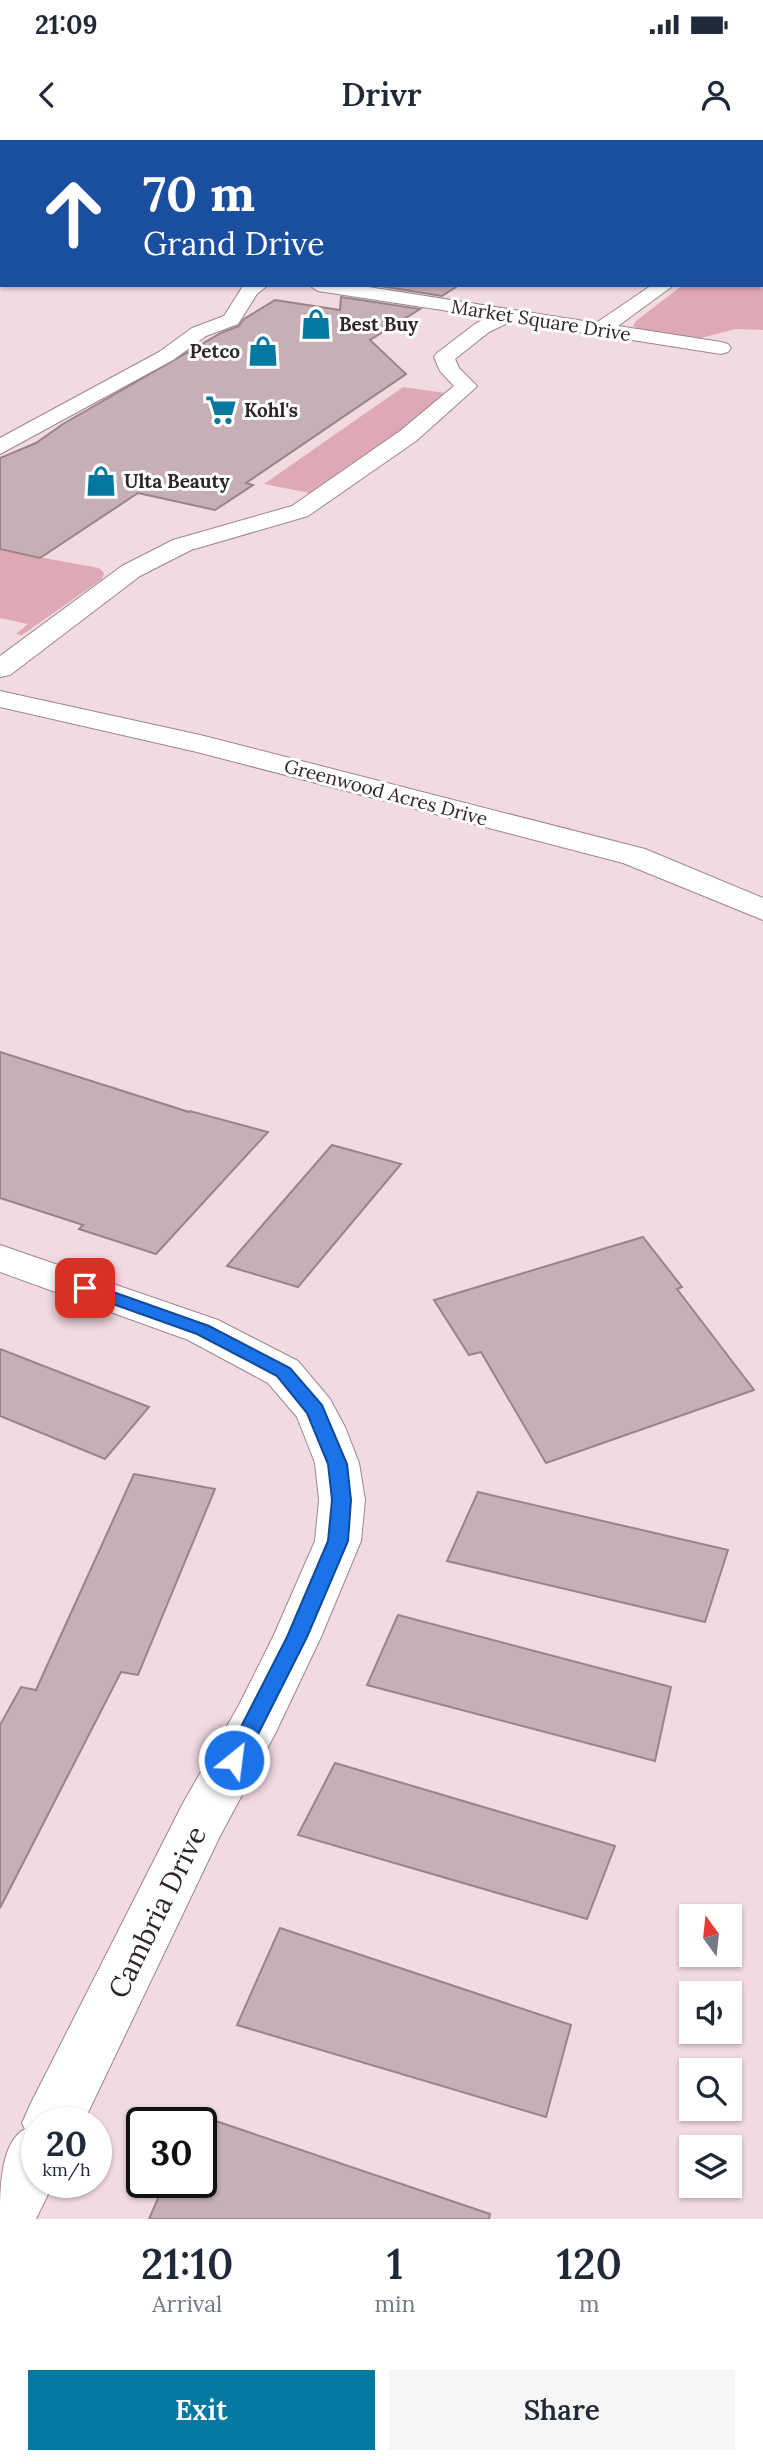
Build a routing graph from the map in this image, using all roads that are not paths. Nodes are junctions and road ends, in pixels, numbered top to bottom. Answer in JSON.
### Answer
{"nodes":[{"id":1,"x":439,"y":287,"type":"edge"},
{"id":2,"x":662,"y":287,"type":"edge"},
{"id":3,"x":260,"y":290,"type":"edge"},
{"id":4,"x":313,"y":292,"type":"edge"},
{"id":5,"x":509,"y":315,"type":"junction"},
{"id":6,"x":620,"y":315,"type":"junction"},
{"id":7,"x":428,"y":323,"type":"dead end"},
{"id":8,"x":451,"y":329,"type":"dead end"},
{"id":9,"x":600,"y":329,"type":"junction"},
{"id":10,"x":475,"y":333,"type":"junction"},
{"id":11,"x":721,"y":348,"type":"dead end"},
{"id":12,"x":0,"y":447,"type":"edge"},
{"id":13,"x":0,"y":635,"type":"edge"},
{"id":14,"x":37,"y":643,"type":"junction"},
{"id":15,"x":0,"y":669,"type":"edge"},
{"id":16,"x":0,"y":699,"type":"edge"},
{"id":17,"x":763,"y":910,"type":"edge"},
{"id":18,"x":0,"y":1258,"type":"edge"},
{"id":19,"x":60,"y":2107,"type":"edge"},
{"id":20,"x":21,"y":2184,"type":"edge"},
{"id":21,"x":3,"y":2219,"type":"edge"}],
"edges":[{"from":1,"to":6,"type":"street"},
{"from":2,"to":6,"type":"street"},
{"from":3,"to":12,"type":"street"},
{"from":4,"to":5,"type":"street","name":"Market Square Drive"},
{"from":4,"to":7,"type":"street"},
{"from":5,"to":9,"type":"street","name":"Market Square Drive"},
{"from":5,"to":10,"type":"street"},
{"from":6,"to":9,"type":"street"},
{"from":8,"to":10,"type":"street"},
{"from":9,"to":11,"type":"street","name":"Market Square Drive"},
{"from":10,"to":14,"type":"street"},
{"from":13,"to":14,"type":"street"},
{"from":14,"to":15,"type":"street"},
{"from":16,"to":17,"type":"street","name":"Greenwood Acres Drive"},
{"from":18,"to":19,"type":"street","name":"Cambria Drive"},
{"from":20,"to":21,"type":"street"}]}
